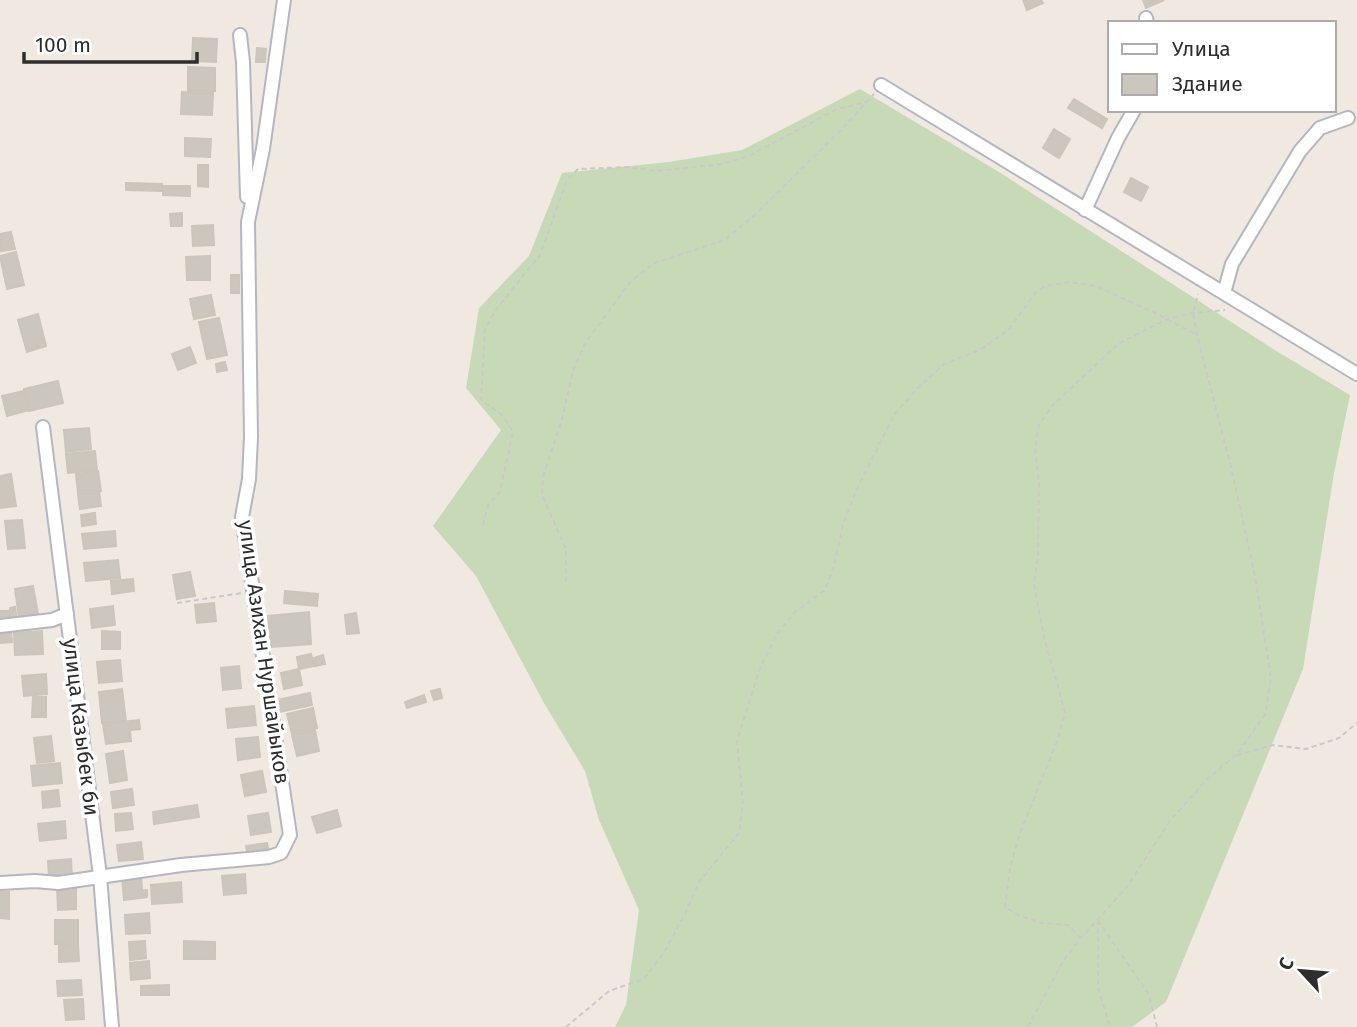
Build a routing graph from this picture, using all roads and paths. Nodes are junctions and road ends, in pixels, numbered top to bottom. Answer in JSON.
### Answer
{"nodes":[{"id":1,"x":284,"y":0,"type":"edge"},
{"id":2,"x":240,"y":35,"type":"dead end"},
{"id":3,"x":881,"y":85,"type":"joint"},
{"id":4,"x":867,"y":102,"type":"junction"},
{"id":5,"x":1133,"y":112,"type":"edge"},
{"id":6,"x":1348,"y":118,"type":"dead end"},
{"id":7,"x":1085,"y":210,"type":"junction"},
{"id":8,"x":248,"y":222,"type":"junction"},
{"id":9,"x":1206,"y":282,"type":"junction"},
{"id":10,"x":1224,"y":293,"type":"junction"},
{"id":11,"x":1251,"y":310,"type":"junction"},
{"id":12,"x":1193,"y":313,"type":"junction"},
{"id":13,"x":1167,"y":319,"type":"junction"},
{"id":14,"x":1197,"y":335,"type":"junction"},
{"id":15,"x":1357,"y":374,"type":"edge"},
{"id":16,"x":43,"y":427,"type":"dead end"},
{"id":17,"x":483,"y":525,"type":"dead end"},
{"id":18,"x":566,"y":582,"type":"dead end"},
{"id":19,"x":253,"y":590,"type":"junction"},
{"id":20,"x":177,"y":603,"type":"dead end"},
{"id":21,"x":66,"y":614,"type":"junction"},
{"id":22,"x":0,"y":626,"type":"edge"},
{"id":23,"x":1357,"y":723,"type":"edge"},
{"id":24,"x":1236,"y":755,"type":"junction"},
{"id":25,"x":100,"y":876,"type":"junction"},
{"id":26,"x":0,"y":883,"type":"edge"},
{"id":27,"x":1097,"y":919,"type":"junction"},
{"id":28,"x":1080,"y":938,"type":"junction"},
{"id":29,"x":112,"y":1027,"type":"edge"},
{"id":30,"x":566,"y":1027,"type":"edge"},
{"id":31,"x":1028,"y":1027,"type":"edge"},
{"id":32,"x":1110,"y":1027,"type":"edge"},
{"id":33,"x":1157,"y":1027,"type":"edge"}],
"edges":[{"from":1,"to":8,"type":"street","name":"улица Азихан Нуршайыков"},
{"from":2,"to":8,"type":"street"},
{"from":3,"to":4,"type":"path"},
{"from":3,"to":7,"type":"street"},
{"from":4,"to":17,"type":"path"},
{"from":4,"to":18,"type":"path"},
{"from":5,"to":7,"type":"street"},
{"from":6,"to":10,"type":"street"},
{"from":7,"to":9,"type":"street"},
{"from":8,"to":19,"type":"street","name":"улица Азихан Нуршайыков"},
{"from":9,"to":10,"type":"street"},
{"from":9,"to":12,"type":"path"},
{"from":10,"to":11,"type":"street"},
{"from":11,"to":12,"type":"path"},
{"from":11,"to":15,"type":"street"},
{"from":12,"to":13,"type":"path"},
{"from":12,"to":14,"type":"path"},
{"from":13,"to":14,"type":"path"},
{"from":13,"to":28,"type":"path"},
{"from":13,"to":30,"type":"path"},
{"from":14,"to":24,"type":"path"},
{"from":16,"to":21,"type":"street","name":"улица Казыбек би"},
{"from":19,"to":20,"type":"path"},
{"from":19,"to":25,"type":"street","name":"улица Азихан Нуршайыков"},
{"from":21,"to":22,"type":"street"},
{"from":21,"to":25,"type":"street","name":"улица Казыбек би"},
{"from":23,"to":24,"type":"path"},
{"from":24,"to":27,"type":"path"},
{"from":25,"to":26,"type":"street","name":"улица Азихан Нуршайыков"},
{"from":25,"to":29,"type":"street","name":"улица Казыбек би"},
{"from":27,"to":28,"type":"path"},
{"from":27,"to":32,"type":"path"},
{"from":27,"to":33,"type":"path"},
{"from":28,"to":31,"type":"path"}]}
